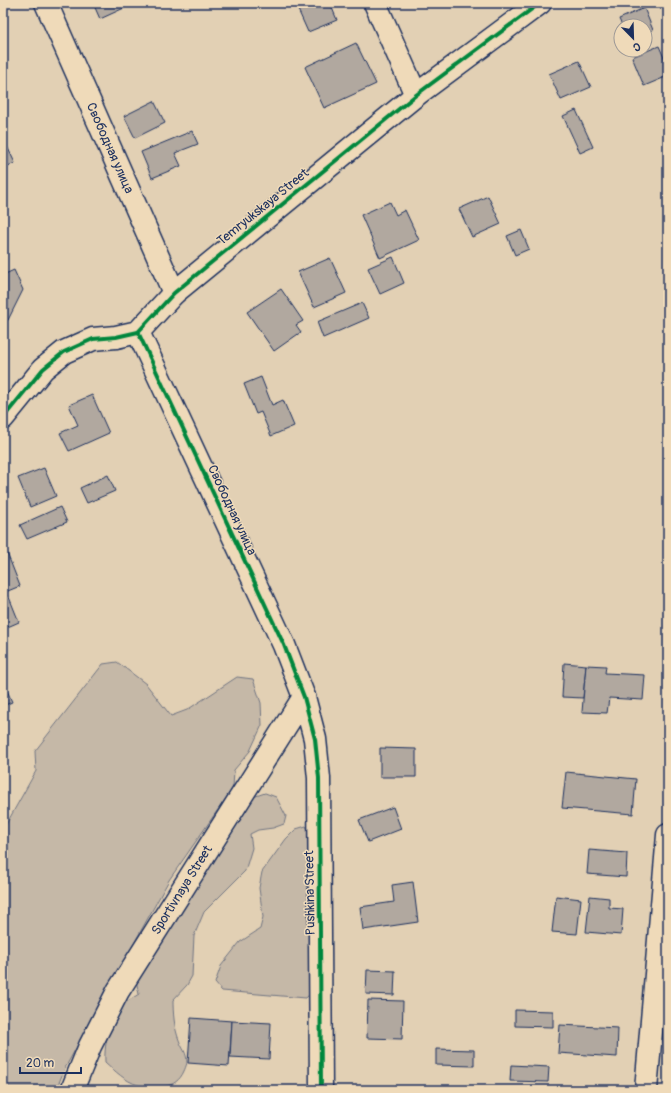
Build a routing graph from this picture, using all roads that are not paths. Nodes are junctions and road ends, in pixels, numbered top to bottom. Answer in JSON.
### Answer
{"nodes":[{"id":1,"x":46,"y":3,"type":"edge"},
{"id":2,"x":375,"y":3,"type":"edge"},
{"id":3,"x":540,"y":3,"type":"edge"},
{"id":4,"x":416,"y":95,"type":"junction"},
{"id":5,"x":174,"y":293,"type":"junction"},
{"id":6,"x":138,"y":332,"type":"junction"},
{"id":7,"x":3,"y":418,"type":"edge"},
{"id":8,"x":304,"y":697,"type":"junction"},
{"id":9,"x":668,"y":835,"type":"edge"},
{"id":10,"x":72,"y":1090,"type":"edge"},
{"id":11,"x":321,"y":1090,"type":"edge"},
{"id":12,"x":646,"y":1090,"type":"edge"}],
"edges":[{"from":1,"to":5,"type":"street","name":"Свободная улица"},
{"from":2,"to":4,"type":"street"},
{"from":3,"to":4,"type":"street","name":"Temryukskaya Street"},
{"from":4,"to":5,"type":"street","name":"Temryukskaya Street"},
{"from":5,"to":6,"type":"street","name":"Temryukskaya Street"},
{"from":6,"to":7,"type":"street"},
{"from":6,"to":8,"type":"street","name":"Свободная улица"},
{"from":8,"to":10,"type":"street","name":"Sportivnaya Street"},
{"from":8,"to":11,"type":"street","name":"Pushkina Street"},
{"from":9,"to":12,"type":"street"}]}
